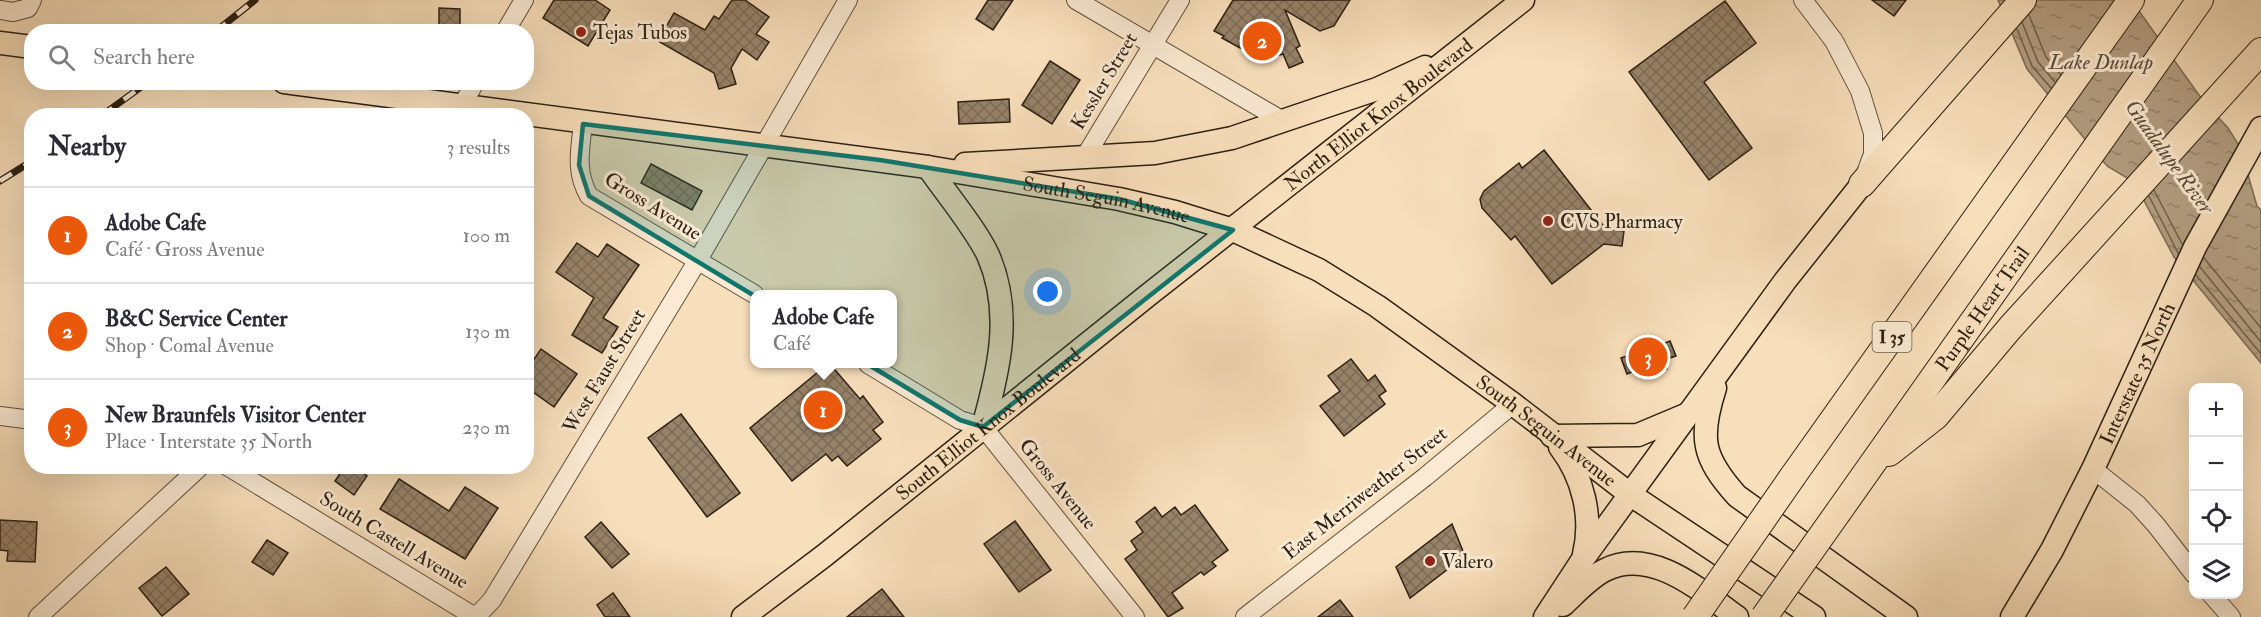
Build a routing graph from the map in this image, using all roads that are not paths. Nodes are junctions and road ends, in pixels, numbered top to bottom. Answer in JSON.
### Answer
{"nodes":[{"id":1,"x":32,"y":0,"type":"edge"},
{"id":2,"x":524,"y":0,"type":"edge"},
{"id":3,"x":848,"y":0,"type":"edge"},
{"id":4,"x":1076,"y":0,"type":"edge"},
{"id":5,"x":1180,"y":0,"type":"edge"},
{"id":6,"x":1523,"y":0,"type":"edge"},
{"id":7,"x":1803,"y":0,"type":"edge"},
{"id":8,"x":2023,"y":0,"type":"edge"},
{"id":9,"x":2131,"y":0,"type":"edge"},
{"id":10,"x":2200,"y":0,"type":"edge"},
{"id":11,"x":0,"y":10,"type":"edge"},
{"id":12,"x":510,"y":24,"type":"edge"},
{"id":13,"x":0,"y":43,"type":"edge"},
{"id":14,"x":1152,"y":45,"type":"junction"},
{"id":15,"x":24,"y":46,"type":"edge"},
{"id":16,"x":2261,"y":51,"type":"edge"},
{"id":17,"x":1456,"y":52,"type":"junction"},
{"id":18,"x":332,"y":90,"type":"edge"},
{"id":19,"x":471,"y":90,"type":"edge"},
{"id":20,"x":441,"y":108,"type":"edge"},
{"id":21,"x":461,"y":108,"type":"edge"},
{"id":22,"x":534,"y":119,"type":"edge"},
{"id":23,"x":1283,"y":121,"type":"junction"},
{"id":24,"x":583,"y":124,"type":"junction"},
{"id":25,"x":2261,"y":128,"type":"edge"},
{"id":26,"x":763,"y":144,"type":"junction"},
{"id":27,"x":1086,"y":155,"type":"junction"},
{"id":28,"x":928,"y":167,"type":"junction"},
{"id":29,"x":1862,"y":184,"type":"junction"},
{"id":30,"x":1233,"y":230,"type":"junction"},
{"id":31,"x":698,"y":260,"type":"junction"},
{"id":32,"x":750,"y":292,"type":"edge"},
{"id":33,"x":1722,"y":367,"type":"junction"},
{"id":34,"x":875,"y":368,"type":"edge"},
{"id":35,"x":1513,"y":404,"type":"junction"},
{"id":36,"x":1689,"y":414,"type":"junction"},
{"id":37,"x":0,"y":416,"type":"edge"},
{"id":38,"x":24,"y":419,"type":"edge"},
{"id":39,"x":983,"y":427,"type":"junction"},
{"id":40,"x":1552,"y":436,"type":"junction"},
{"id":41,"x":2093,"y":469,"type":"junction"},
{"id":42,"x":1868,"y":470,"type":"junction"},
{"id":43,"x":192,"y":474,"type":"edge"},
{"id":44,"x":240,"y":474,"type":"edge"},
{"id":45,"x":1631,"y":495,"type":"junction"},
{"id":46,"x":1583,"y":560,"type":"junction"},
{"id":47,"x":2189,"y":569,"type":"edge"},
{"id":48,"x":2215,"y":599,"type":"edge"},
{"id":49,"x":2016,"y":611,"type":"edge"},
{"id":50,"x":38,"y":617,"type":"edge"},
{"id":51,"x":476,"y":617,"type":"edge"},
{"id":52,"x":743,"y":617,"type":"edge"},
{"id":53,"x":1135,"y":617,"type":"edge"},
{"id":54,"x":1245,"y":617,"type":"edge"},
{"id":55,"x":1547,"y":617,"type":"edge"},
{"id":56,"x":1695,"y":617,"type":"edge"},
{"id":57,"x":1737,"y":617,"type":"edge"},
{"id":58,"x":1764,"y":617,"type":"edge"},
{"id":59,"x":1814,"y":617,"type":"edge"},
{"id":60,"x":1906,"y":617,"type":"edge"},
{"id":61,"x":1997,"y":617,"type":"edge"},
{"id":62,"x":2231,"y":617,"type":"edge"}],
"edges":[{"from":1,"to":11,"type":"street"},
{"from":2,"to":12,"type":"street"},
{"from":3,"to":26,"type":"street","name":"West Faust Street"},
{"from":4,"to":14,"type":"street"},
{"from":5,"to":14,"type":"street","name":"Kessler Street"},
{"from":6,"to":17,"type":"main road","name":"North Elliot Knox Boulevard"},
{"from":7,"to":29,"type":"street"},
{"from":8,"to":29,"type":"highway"},
{"from":9,"to":56,"type":"highway","number":"I 35","bridge":true},
{"from":10,"to":42,"type":"highway","name":"Purple Heart Trail"},
{"from":13,"to":15,"type":"main road"},
{"from":14,"to":23,"type":"street"},
{"from":14,"to":27,"type":"street","name":"Kessler Street"},
{"from":16,"to":42,"type":"highway"},
{"from":17,"to":23,"type":"main road"},
{"from":17,"to":30,"type":"main road","name":"North Elliot Knox Boulevard"},
{"from":18,"to":20,"type":"main road","name":"South Seguin Avenue"},
{"from":19,"to":21,"type":"street"},
{"from":22,"to":24,"type":"main road","name":"South Seguin Avenue"},
{"from":23,"to":27,"type":"main road"},
{"from":24,"to":26,"type":"main road","name":"South Seguin Avenue"},
{"from":24,"to":31,"type":"street","name":"Gross Avenue"},
{"from":25,"to":41,"type":"main road","name":"Interstate 35 North"},
{"from":26,"to":28,"type":"main road","name":"South Seguin Avenue"},
{"from":26,"to":31,"type":"street","name":"West Faust Street"},
{"from":27,"to":28,"type":"main road"},
{"from":28,"to":30,"type":"main road","name":"South Seguin Avenue"},
{"from":28,"to":39,"type":"main road"},
{"from":29,"to":33,"type":"main road"},
{"from":30,"to":35,"type":"main road","name":"South Seguin Avenue"},
{"from":30,"to":39,"type":"main road","name":"South Elliot Knox Boulevard"},
{"from":31,"to":32,"type":"street","name":"Gross Avenue"},
{"from":31,"to":51,"type":"street","name":"West Faust Street"},
{"from":33,"to":36,"type":"main road"},
{"from":33,"to":60,"type":"main road"},
{"from":34,"to":39,"type":"street"},
{"from":35,"to":40,"type":"main road","name":"South Seguin Avenue"},
{"from":35,"to":54,"type":"street","name":"East Merriweather Street"},
{"from":36,"to":40,"type":"main road"},
{"from":36,"to":45,"type":"main road"},
{"from":37,"to":38,"type":"street"},
{"from":39,"to":52,"type":"main road","name":"South Elliot Knox Boulevard"},
{"from":39,"to":53,"type":"street","name":"Gross Avenue"},
{"from":40,"to":45,"type":"main road","name":"South Seguin Avenue"},
{"from":40,"to":46,"type":"main road"},
{"from":41,"to":47,"type":"street"},
{"from":41,"to":49,"type":"main road","name":"Interstate 35 North"},
{"from":42,"to":58,"type":"highway","name":"Purple Heart Trail","bridge":true},
{"from":43,"to":50,"type":"street"},
{"from":44,"to":51,"type":"street","name":"South Castell Avenue"},
{"from":45,"to":46,"type":"main road"},
{"from":45,"to":59,"type":"main road","name":"South Seguin Avenue"},
{"from":46,"to":55,"type":"main road"},
{"from":48,"to":62,"type":"street"},
{"from":49,"to":61,"type":"main road"},
{"from":55,"to":57,"type":"main road"}]}
